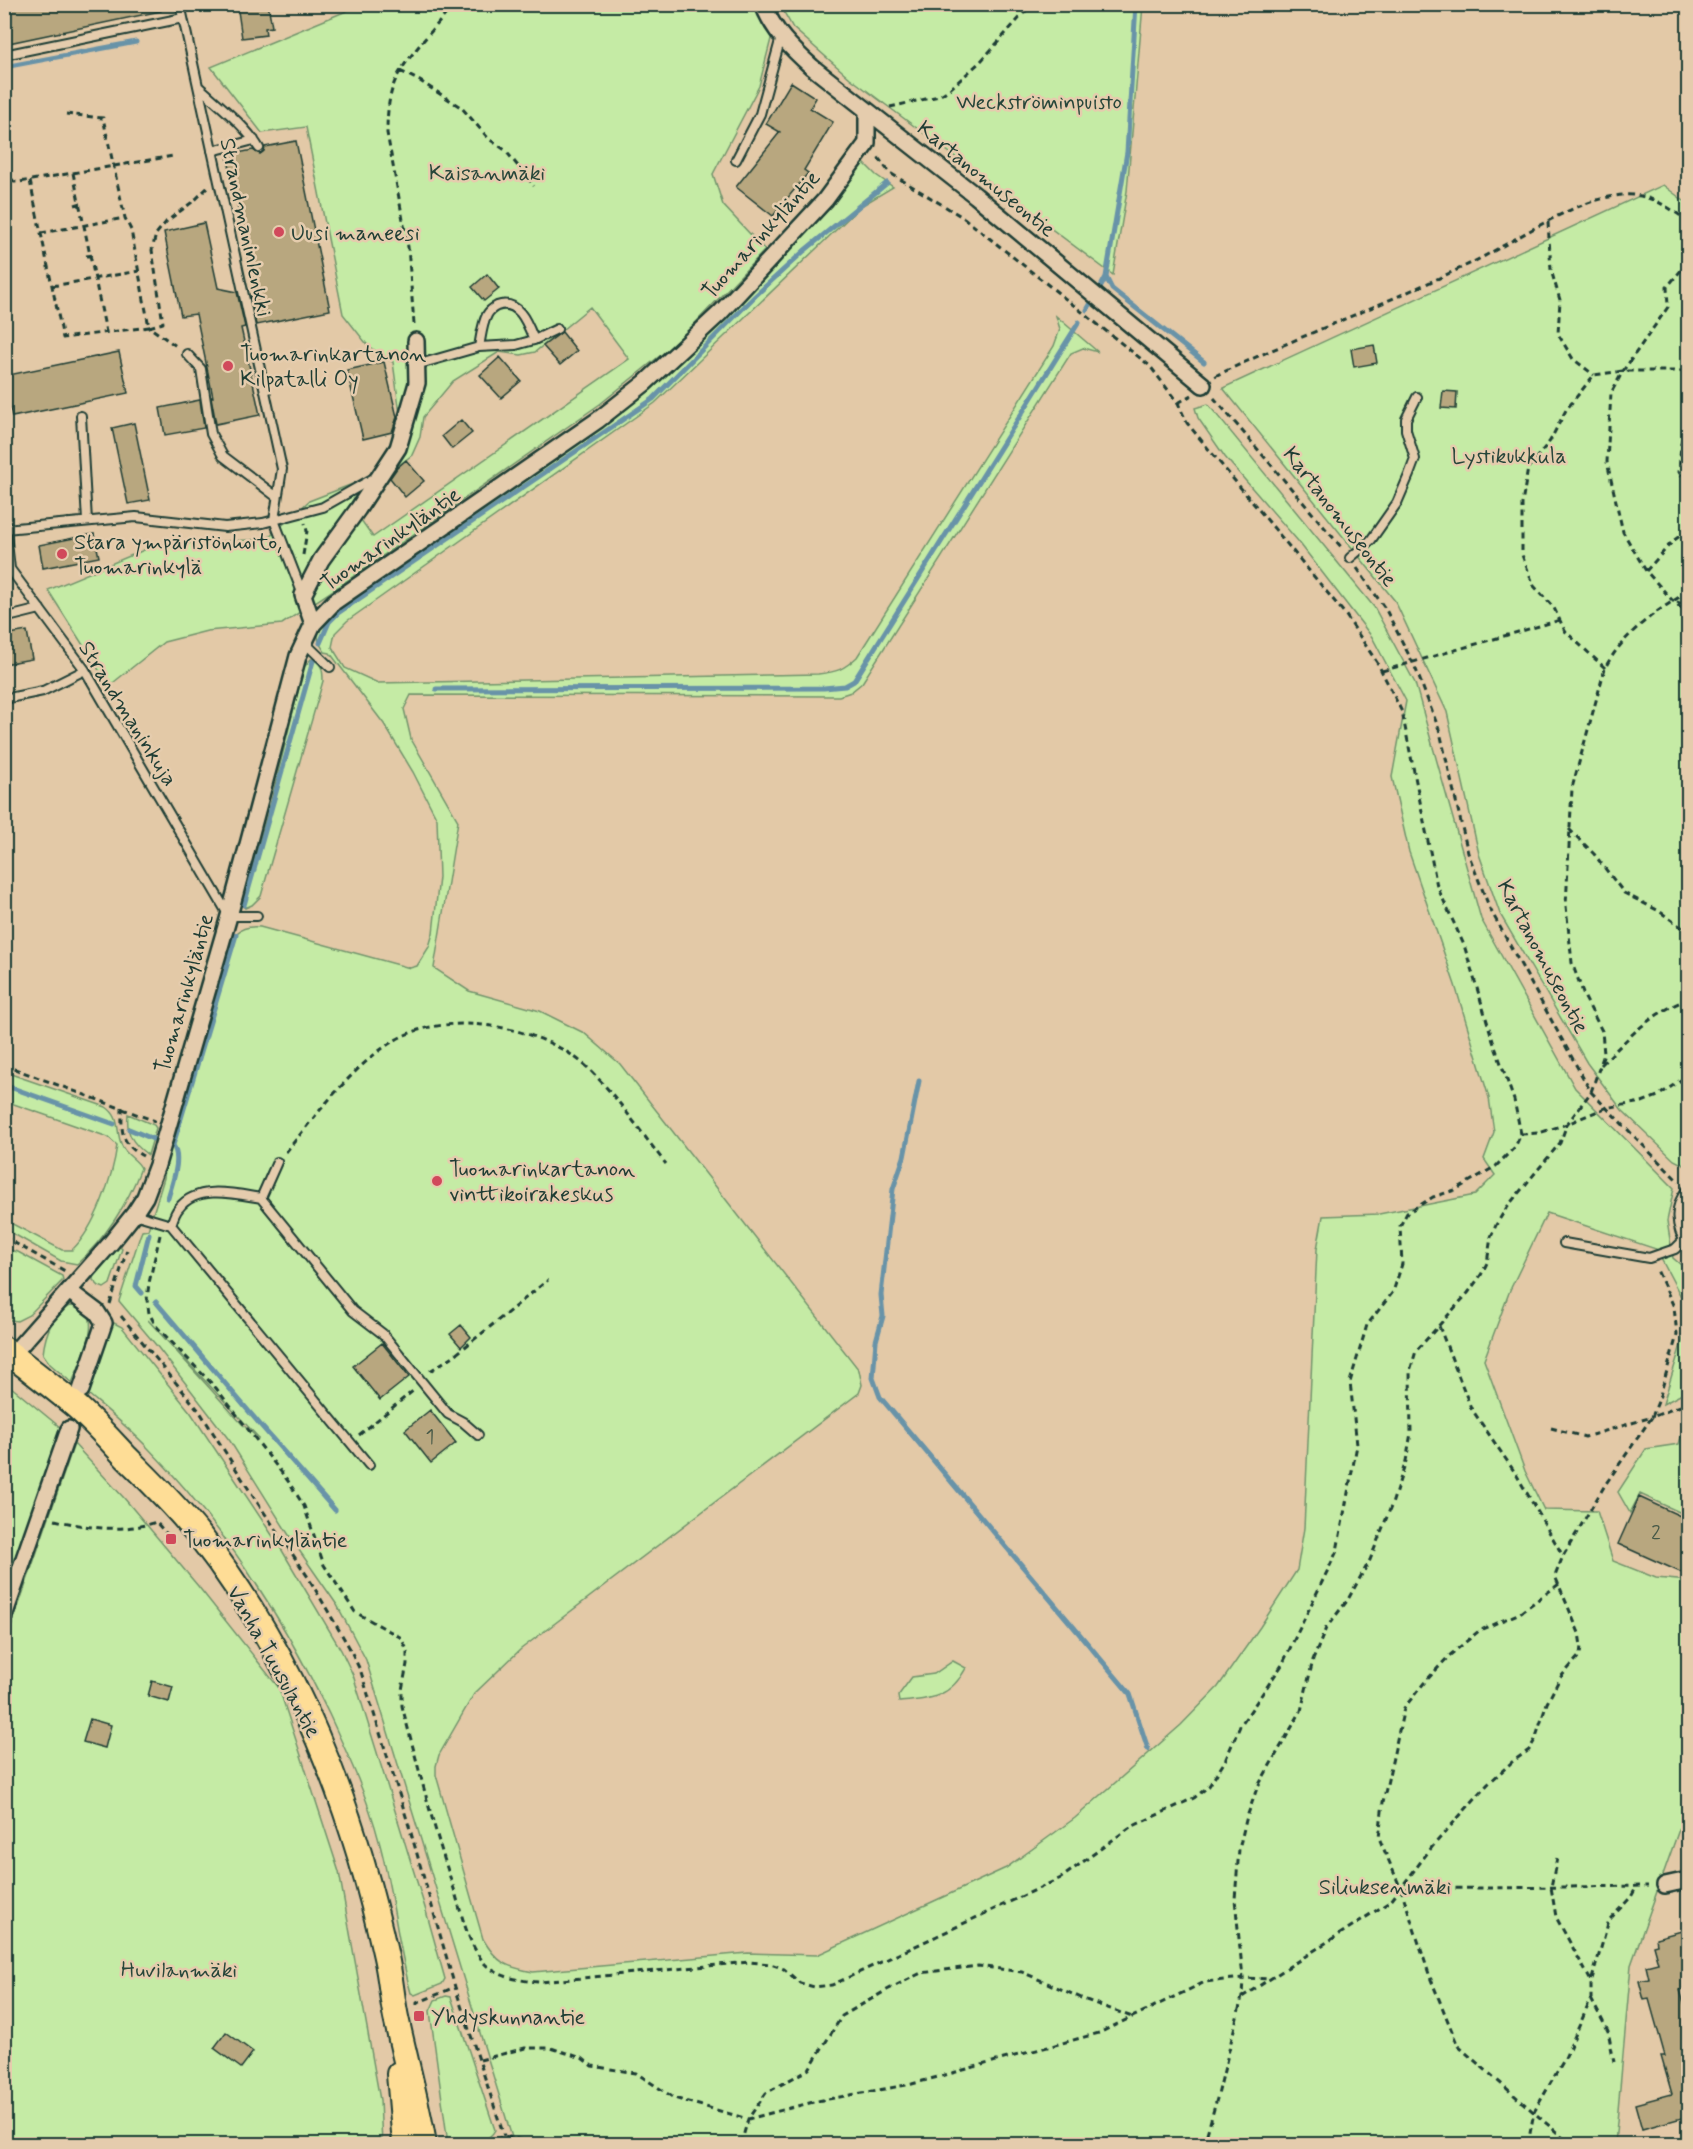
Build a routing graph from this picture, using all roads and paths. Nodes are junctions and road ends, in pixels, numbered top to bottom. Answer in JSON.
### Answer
{"nodes":[{"id":1,"x":180,"y":4,"type":"edge"},
{"id":2,"x":454,"y":4,"type":"edge"},
{"id":3,"x":763,"y":4,"type":"edge"},
{"id":4,"x":1032,"y":4,"type":"edge"},
{"id":5,"x":183,"y":18,"type":"junction"},
{"id":6,"x":781,"y":36,"type":"junction"},
{"id":7,"x":4,"y":55,"type":"edge"},
{"id":8,"x":400,"y":71,"type":"junction"},
{"id":9,"x":199,"y":87,"type":"junction"},
{"id":10,"x":867,"y":111,"type":"junction"},
{"id":11,"x":66,"y":114,"type":"dead end"},
{"id":12,"x":254,"y":140,"type":"junction"},
{"id":13,"x":867,"y":143,"type":"junction"},
{"id":14,"x":259,"y":148,"type":"dead end"},
{"id":15,"x":212,"y":151,"type":"junction"},
{"id":16,"x":173,"y":156,"type":"dead end"},
{"id":17,"x":131,"y":157,"type":"dead end"},
{"id":18,"x":736,"y":160,"type":"dead end"},
{"id":19,"x":96,"y":163,"type":"dead end"},
{"id":20,"x":132,"y":163,"type":"junction"},
{"id":21,"x":114,"y":166,"type":"junction"},
{"id":22,"x":64,"y":169,"type":"dead end"},
{"id":23,"x":97,"y":169,"type":"junction"},
{"id":24,"x":73,"y":173,"type":"junction"},
{"id":25,"x":66,"y":174,"type":"junction"},
{"id":26,"x":34,"y":175,"type":"dead end"},
{"id":27,"x":218,"y":177,"type":"junction"},
{"id":28,"x":12,"y":179,"type":"dead end"},
{"id":29,"x":33,"y":180,"type":"junction"},
{"id":30,"x":534,"y":186,"type":"dead end"},
{"id":31,"x":82,"y":203,"type":"junction"},
{"id":32,"x":75,"y":205,"type":"dead end"},
{"id":33,"x":125,"y":218,"type":"junction"},
{"id":34,"x":1689,"y":221,"type":"edge"},
{"id":35,"x":1548,"y":222,"type":"junction"},
{"id":36,"x":84,"y":225,"type":"junction"},
{"id":37,"x":41,"y":233,"type":"junction"},
{"id":38,"x":95,"y":255,"type":"dead end"},
{"id":39,"x":88,"y":256,"type":"junction"},
{"id":40,"x":1689,"y":262,"type":"edge"},
{"id":41,"x":139,"y":271,"type":"junction"},
{"id":42,"x":95,"y":279,"type":"junction"},
{"id":43,"x":52,"y":286,"type":"junction"},
{"id":44,"x":149,"y":327,"type":"junction"},
{"id":45,"x":557,"y":329,"type":"dead end"},
{"id":46,"x":106,"y":332,"type":"junction"},
{"id":47,"x":534,"y":340,"type":"junction"},
{"id":48,"x":416,"y":341,"type":"joint"},
{"id":49,"x":478,"y":347,"type":"junction"},
{"id":50,"x":188,"y":354,"type":"joint"},
{"id":51,"x":416,"y":365,"type":"junction"},
{"id":52,"x":1689,"y":370,"type":"edge"},
{"id":53,"x":1623,"y":371,"type":"junction"},
{"id":54,"x":1594,"y":375,"type":"junction"},
{"id":55,"x":1203,"y":385,"type":"junction"},
{"id":56,"x":1417,"y":397,"type":"dead end"},
{"id":57,"x":81,"y":416,"type":"dead end"},
{"id":58,"x":1689,"y":419,"type":"edge"},
{"id":59,"x":383,"y":471,"type":"junction"},
{"id":60,"x":1689,"y":487,"type":"edge"},
{"id":61,"x":277,"y":497,"type":"junction"},
{"id":62,"x":4,"y":516,"type":"edge"},
{"id":63,"x":274,"y":520,"type":"junction"},
{"id":64,"x":87,"y":521,"type":"junction"},
{"id":65,"x":6,"y":529,"type":"edge"},
{"id":66,"x":1689,"y":530,"type":"edge"},
{"id":67,"x":1350,"y":558,"type":"junction"},
{"id":68,"x":1646,"y":571,"type":"junction"},
{"id":69,"x":1689,"y":592,"type":"edge"},
{"id":70,"x":303,"y":595,"type":"junction"},
{"id":71,"x":1673,"y":601,"type":"junction"},
{"id":72,"x":1689,"y":606,"type":"edge"},
{"id":73,"x":40,"y":609,"type":"junction"},
{"id":74,"x":1689,"y":614,"type":"edge"},
{"id":75,"x":4,"y":618,"type":"edge"},
{"id":76,"x":1560,"y":620,"type":"junction"},
{"id":77,"x":313,"y":624,"type":"junction"},
{"id":78,"x":304,"y":642,"type":"junction"},
{"id":79,"x":1412,"y":662,"type":"junction"},
{"id":80,"x":330,"y":667,"type":"dead end"},
{"id":81,"x":1605,"y":668,"type":"junction"},
{"id":82,"x":85,"y":669,"type":"junction"},
{"id":83,"x":1382,"y":671,"type":"junction"},
{"id":84,"x":4,"y":699,"type":"edge"},
{"id":85,"x":1569,"y":829,"type":"junction"},
{"id":86,"x":229,"y":916,"type":"junction"},
{"id":87,"x":257,"y":916,"type":"dead end"},
{"id":88,"x":1689,"y":932,"type":"edge"},
{"id":89,"x":1689,"y":999,"type":"edge"},
{"id":90,"x":4,"y":1065,"type":"edge"},
{"id":91,"x":1600,"y":1066,"type":"junction"},
{"id":92,"x":1689,"y":1075,"type":"edge"},
{"id":93,"x":1591,"y":1092,"type":"junction"},
{"id":94,"x":122,"y":1107,"type":"junction"},
{"id":95,"x":1605,"y":1108,"type":"junction"},
{"id":96,"x":1567,"y":1124,"type":"junction"},
{"id":97,"x":168,"y":1126,"type":"junction"},
{"id":98,"x":1521,"y":1134,"type":"junction"},
{"id":99,"x":277,"y":1162,"type":"joint"},
{"id":100,"x":666,"y":1164,"type":"dead end"},
{"id":101,"x":157,"y":1165,"type":"junction"},
{"id":102,"x":1688,"y":1190,"type":"edge"},
{"id":103,"x":261,"y":1198,"type":"junction"},
{"id":104,"x":134,"y":1214,"type":"junction"},
{"id":105,"x":167,"y":1224,"type":"junction"},
{"id":106,"x":10,"y":1239,"type":"dead end"},
{"id":107,"x":4,"y":1241,"type":"edge"},
{"id":108,"x":1564,"y":1243,"type":"dead end"},
{"id":109,"x":1686,"y":1243,"type":"edge"},
{"id":110,"x":1649,"y":1258,"type":"junction"},
{"id":111,"x":548,"y":1280,"type":"dead end"},
{"id":112,"x":69,"y":1291,"type":"junction"},
{"id":113,"x":110,"y":1304,"type":"dead end"},
{"id":114,"x":1439,"y":1326,"type":"junction"},
{"id":115,"x":8,"y":1352,"type":"edge"},
{"id":116,"x":422,"y":1383,"type":"junction"},
{"id":117,"x":81,"y":1390,"type":"dead end"},
{"id":118,"x":1689,"y":1403,"type":"edge"},
{"id":119,"x":200,"y":1412,"type":"dead end"},
{"id":120,"x":1652,"y":1417,"type":"junction"},
{"id":121,"x":1551,"y":1428,"type":"dead end"},
{"id":122,"x":69,"y":1430,"type":"dead end"},
{"id":123,"x":478,"y":1435,"type":"dead end"},
{"id":124,"x":351,"y":1442,"type":"junction"},
{"id":125,"x":369,"y":1465,"type":"dead end"},
{"id":126,"x":39,"y":1516,"type":"junction"},
{"id":127,"x":171,"y":1539,"type":"dead end"},
{"id":128,"x":1563,"y":1556,"type":"junction"},
{"id":129,"x":1559,"y":1584,"type":"junction"},
{"id":130,"x":4,"y":1616,"type":"edge"},
{"id":131,"x":1557,"y":1858,"type":"dead end"},
{"id":132,"x":1689,"y":1880,"type":"edge"},
{"id":133,"x":1665,"y":1885,"type":"joint"},
{"id":134,"x":1637,"y":1886,"type":"junction"},
{"id":135,"x":1551,"y":1887,"type":"junction"},
{"id":136,"x":1401,"y":1889,"type":"junction"},
{"id":137,"x":1243,"y":1978,"type":"junction"},
{"id":138,"x":1270,"y":1979,"type":"junction"},
{"id":139,"x":1591,"y":1981,"type":"junction"},
{"id":140,"x":455,"y":1987,"type":"junction"},
{"id":141,"x":1242,"y":1997,"type":"junction"},
{"id":142,"x":1591,"y":1999,"type":"junction"},
{"id":143,"x":417,"y":2003,"type":"dead end"},
{"id":144,"x":1132,"y":2017,"type":"junction"},
{"id":145,"x":396,"y":2020,"type":"junction"},
{"id":146,"x":480,"y":2060,"type":"junction"},
{"id":147,"x":1614,"y":2062,"type":"dead end"},
{"id":148,"x":1534,"y":2112,"type":"junction"},
{"id":149,"x":748,"y":2119,"type":"junction"},
{"id":150,"x":504,"y":2136,"type":"junction"},
{"id":151,"x":1689,"y":2138,"type":"edge"},
{"id":152,"x":405,"y":2145,"type":"edge"},
{"id":153,"x":424,"y":2145,"type":"edge"},
{"id":154,"x":486,"y":2145,"type":"edge"},
{"id":155,"x":538,"y":2145,"type":"edge"},
{"id":156,"x":741,"y":2145,"type":"edge"},
{"id":157,"x":1204,"y":2145,"type":"edge"},
{"id":158,"x":1528,"y":2145,"type":"edge"},
{"id":159,"x":1570,"y":2145,"type":"edge"},
{"id":160,"x":1665,"y":2145,"type":"edge"}],
"edges":[{"from":1,"to":5,"type":"lane","name":"Strandmaninlenkki"},
{"from":2,"to":8,"type":"path"},
{"from":3,"to":6,"type":"street"},
{"from":4,"to":10,"type":"path"},
{"from":5,"to":7,"type":"lane"},
{"from":5,"to":9,"type":"lane","name":"Strandmaninlenkki"},
{"from":6,"to":10,"type":"street"},
{"from":6,"to":18,"type":"lane"},
{"from":8,"to":30,"type":"path"},
{"from":8,"to":48,"type":"path"},
{"from":9,"to":12,"type":"lane"},
{"from":9,"to":15,"type":"lane","name":"Strandmaninlenkki"},
{"from":10,"to":13,"type":"street"},
{"from":10,"to":55,"type":"street","name":"Kartanomuseontie"},
{"from":11,"to":21,"type":"path"},
{"from":12,"to":14,"type":"lane"},
{"from":12,"to":15,"type":"lane"},
{"from":13,"to":77,"type":"street","name":"Tuomarinkyläntie"},
{"from":13,"to":83,"type":"path"},
{"from":15,"to":27,"type":"lane","name":"Strandmaninlenkki"},
{"from":16,"to":20,"type":"path"},
{"from":17,"to":20,"type":"path"},
{"from":19,"to":23,"type":"path"},
{"from":20,"to":21,"type":"path"},
{"from":21,"to":23,"type":"path"},
{"from":21,"to":33,"type":"path"},
{"from":22,"to":25,"type":"path"},
{"from":23,"to":24,"type":"path"},
{"from":24,"to":25,"type":"path"},
{"from":24,"to":31,"type":"path"},
{"from":25,"to":29,"type":"path"},
{"from":26,"to":29,"type":"path"},
{"from":27,"to":44,"type":"path"},
{"from":27,"to":61,"type":"lane","name":"Strandmaninlenkki"},
{"from":28,"to":29,"type":"path"},
{"from":29,"to":37,"type":"path"},
{"from":31,"to":32,"type":"path"},
{"from":31,"to":36,"type":"path"},
{"from":33,"to":36,"type":"path"},
{"from":33,"to":41,"type":"path"},
{"from":34,"to":35,"type":"path"},
{"from":35,"to":54,"type":"path"},
{"from":35,"to":55,"type":"path"},
{"from":36,"to":37,"type":"path"},
{"from":36,"to":39,"type":"path"},
{"from":37,"to":43,"type":"path"},
{"from":38,"to":39,"type":"path"},
{"from":39,"to":42,"type":"path"},
{"from":40,"to":53,"type":"path"},
{"from":41,"to":42,"type":"path"},
{"from":41,"to":44,"type":"path"},
{"from":42,"to":43,"type":"path"},
{"from":42,"to":46,"type":"path"},
{"from":43,"to":46,"type":"path"},
{"from":44,"to":46,"type":"path"},
{"from":44,"to":50,"type":"path"},
{"from":45,"to":47,"type":"lane"},
{"from":47,"to":49,"type":"lane"},
{"from":47,"to":49,"type":"lane"},
{"from":48,"to":51,"type":"street"},
{"from":49,"to":51,"type":"lane"},
{"from":50,"to":61,"type":"lane"},
{"from":51,"to":59,"type":"street"},
{"from":52,"to":53,"type":"path"},
{"from":53,"to":54,"type":"path"},
{"from":53,"to":68,"type":"path"},
{"from":54,"to":76,"type":"path"},
{"from":55,"to":67,"type":"path","name":"Kartanomuseontie"},
{"from":56,"to":67,"type":"lane"},
{"from":57,"to":64,"type":"lane"},
{"from":58,"to":60,"type":"path"},
{"from":59,"to":63,"type":"lane"},
{"from":59,"to":70,"type":"street"},
{"from":61,"to":63,"type":"lane","name":"Strandmaninlenkki"},
{"from":62,"to":65,"type":"lane"},
{"from":63,"to":64,"type":"lane"},
{"from":63,"to":70,"type":"lane"},
{"from":64,"to":65,"type":"lane"},
{"from":65,"to":73,"type":"lane","name":"Strandmaninkuja"},
{"from":66,"to":68,"type":"path"},
{"from":67,"to":79,"type":"path","name":"Kartanomuseontie"},
{"from":68,"to":71,"type":"path"},
{"from":69,"to":71,"type":"path"},
{"from":70,"to":77,"type":"street"},
{"from":71,"to":72,"type":"path"},
{"from":71,"to":74,"type":"path"},
{"from":71,"to":81,"type":"path"},
{"from":73,"to":75,"type":"lane"},
{"from":73,"to":82,"type":"lane","name":"Strandmaninkuja"},
{"from":76,"to":79,"type":"path"},
{"from":76,"to":81,"type":"path"},
{"from":77,"to":78,"type":"street","name":"Tuomarinkyläntie"},
{"from":78,"to":80,"type":"lane"},
{"from":78,"to":86,"type":"street","name":"Tuomarinkyläntie"},
{"from":79,"to":83,"type":"path"},
{"from":79,"to":93,"type":"path","name":"Kartanomuseontie"},
{"from":81,"to":85,"type":"path"},
{"from":82,"to":84,"type":"lane"},
{"from":82,"to":86,"type":"lane","name":"Strandmaninkuja"},
{"from":83,"to":98,"type":"path"},
{"from":85,"to":88,"type":"path"},
{"from":85,"to":91,"type":"path"},
{"from":86,"to":87,"type":"lane"},
{"from":86,"to":97,"type":"street","name":"Tuomarinkyläntie"},
{"from":89,"to":91,"type":"path"},
{"from":90,"to":94,"type":"path"},
{"from":91,"to":93,"type":"path"},
{"from":92,"to":95,"type":"path"},
{"from":93,"to":95,"type":"path","name":"Kartanomuseontie"},
{"from":93,"to":96,"type":"path"},
{"from":94,"to":97,"type":"path"},
{"from":94,"to":101,"type":"path"},
{"from":95,"to":96,"type":"path"},
{"from":95,"to":102,"type":"path","name":"Kartanomuseontie"},
{"from":96,"to":98,"type":"path"},
{"from":96,"to":114,"type":"path"},
{"from":97,"to":101,"type":"street","name":"Tuomarinkyläntie"},
{"from":98,"to":105,"type":"path"},
{"from":99,"to":100,"type":"path"},
{"from":99,"to":103,"type":"lane"},
{"from":101,"to":104,"type":"street","name":"Tuomarinkyläntie"},
{"from":102,"to":109,"type":"lane"},
{"from":103,"to":105,"type":"lane"},
{"from":103,"to":116,"type":"lane"},
{"from":104,"to":105,"type":"lane"},
{"from":104,"to":112,"type":"street","name":"Tuomarinkyläntie"},
{"from":104,"to":113,"type":"path"},
{"from":105,"to":124,"type":"lane"},
{"from":106,"to":107,"type":"path"},
{"from":108,"to":110,"type":"lane"},
{"from":109,"to":110,"type":"lane"},
{"from":110,"to":120,"type":"path"},
{"from":111,"to":116,"type":"path"},
{"from":112,"to":115,"type":"street","name":"Tuomarinkyläntie"},
{"from":112,"to":117,"type":"street"},
{"from":114,"to":128,"type":"path"},
{"from":114,"to":137,"type":"path"},
{"from":115,"to":145,"type":"main road","name":"Vanha Tuusulantie"},
{"from":116,"to":123,"type":"lane"},
{"from":116,"to":124,"type":"path"},
{"from":118,"to":120,"type":"path"},
{"from":119,"to":140,"type":"path"},
{"from":120,"to":121,"type":"path"},
{"from":120,"to":128,"type":"path"},
{"from":122,"to":126,"type":"street"},
{"from":124,"to":125,"type":"lane"},
{"from":126,"to":127,"type":"path"},
{"from":126,"to":130,"type":"street"},
{"from":128,"to":129,"type":"path"},
{"from":129,"to":136,"type":"path"},
{"from":129,"to":136,"type":"path"},
{"from":131,"to":135,"type":"path"},
{"from":132,"to":133,"type":"street"},
{"from":133,"to":134,"type":"path"},
{"from":134,"to":135,"type":"path"},
{"from":134,"to":139,"type":"path"},
{"from":135,"to":136,"type":"path"},
{"from":135,"to":139,"type":"path"},
{"from":136,"to":138,"type":"path"},
{"from":136,"to":148,"type":"path"},
{"from":137,"to":138,"type":"path"},
{"from":137,"to":141,"type":"path"},
{"from":137,"to":144,"type":"path"},
{"from":138,"to":141,"type":"path"},
{"from":139,"to":142,"type":"path"},
{"from":140,"to":143,"type":"path"},
{"from":140,"to":146,"type":"path"},
{"from":141,"to":157,"type":"path"},
{"from":142,"to":147,"type":"path"},
{"from":142,"to":148,"type":"path"},
{"from":144,"to":149,"type":"path"},
{"from":144,"to":149,"type":"path"},
{"from":145,"to":152,"type":"main road","name":"Vanha Tuusulantie"},
{"from":145,"to":153,"type":"main road","name":"Vanha Tuusulantie"},
{"from":146,"to":149,"type":"path"},
{"from":146,"to":150,"type":"path"},
{"from":148,"to":158,"type":"path"},
{"from":148,"to":159,"type":"path"},
{"from":149,"to":156,"type":"path"},
{"from":150,"to":154,"type":"path"},
{"from":150,"to":155,"type":"path"},
{"from":151,"to":160,"type":"path"}]}
